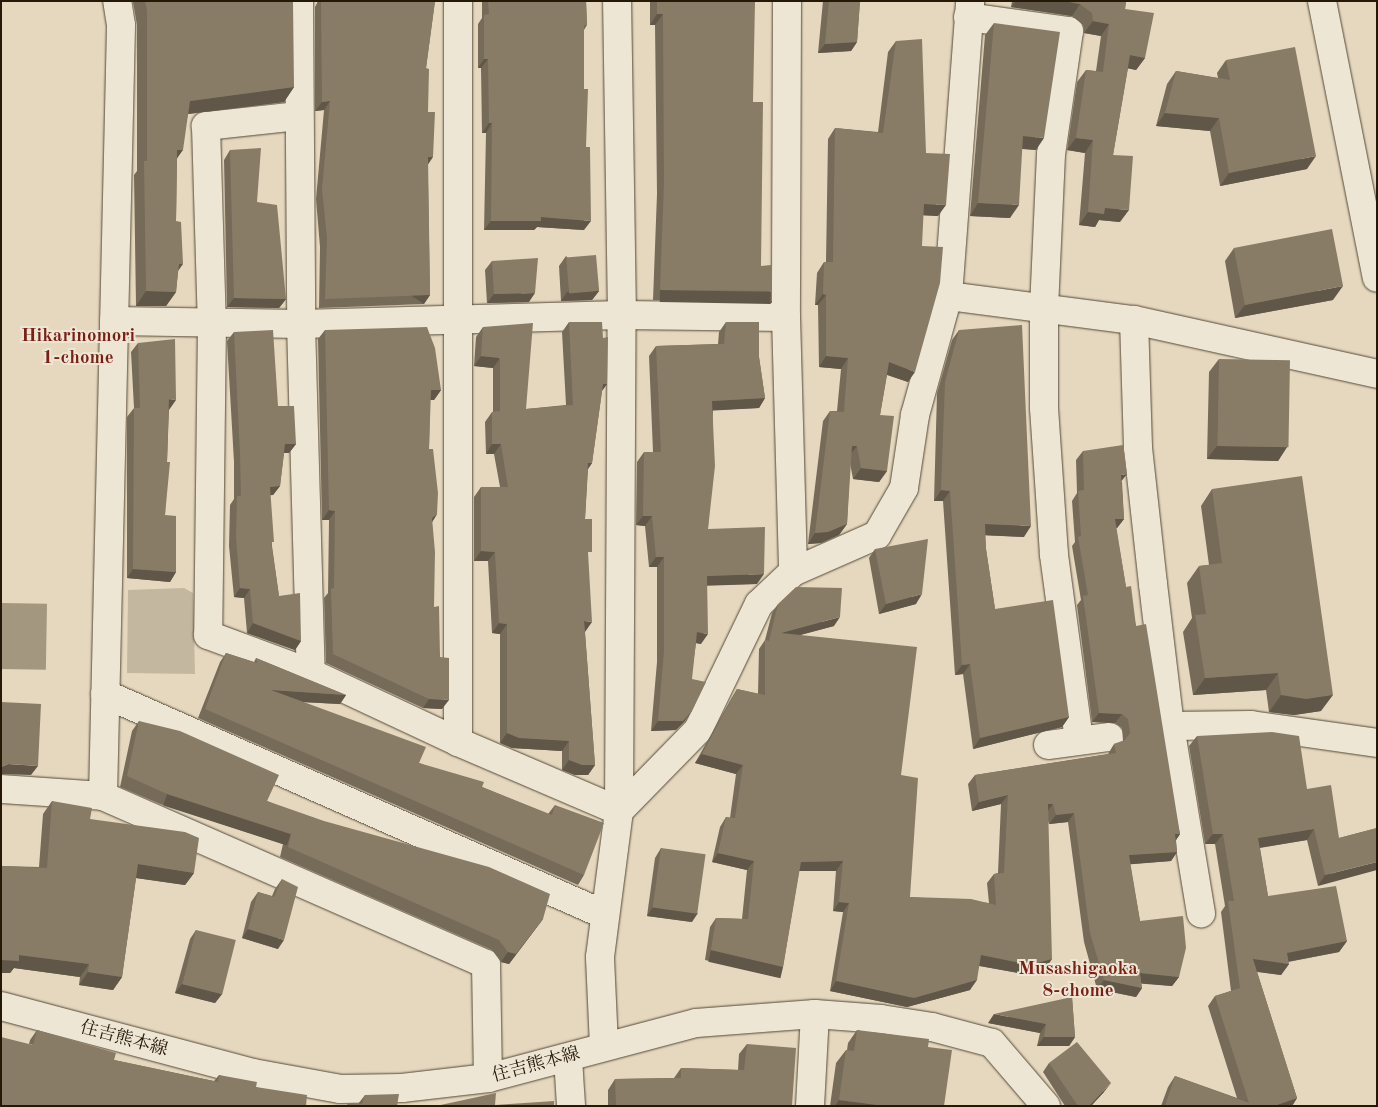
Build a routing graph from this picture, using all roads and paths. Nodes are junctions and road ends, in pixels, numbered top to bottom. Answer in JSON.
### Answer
{"nodes":[{"id":1,"x":117,"y":1,"type":"edge"},
{"id":2,"x":299,"y":1,"type":"edge"},
{"id":3,"x":458,"y":1,"type":"edge"},
{"id":4,"x":617,"y":1,"type":"edge"},
{"id":5,"x":787,"y":1,"type":"edge"},
{"id":6,"x":1322,"y":1,"type":"edge"},
{"id":7,"x":969,"y":9,"type":"edge"},
{"id":8,"x":298,"y":116,"type":"junction"},
{"id":9,"x":1377,"y":278,"type":"edge"},
{"id":10,"x":948,"y":296,"type":"junction"},
{"id":11,"x":1044,"y":308,"type":"junction"},
{"id":12,"x":622,"y":315,"type":"junction"},
{"id":13,"x":786,"y":317,"type":"junction"},
{"id":14,"x":460,"y":320,"type":"junction"},
{"id":15,"x":1134,"y":320,"type":"junction"},
{"id":16,"x":114,"y":321,"type":"junction"},
{"id":17,"x":212,"y":323,"type":"junction"},
{"id":18,"x":301,"y":324,"type":"junction"},
{"id":19,"x":1377,"y":374,"type":"edge"},
{"id":20,"x":793,"y":572,"type":"junction"},
{"id":21,"x":311,"y":673,"type":"junction"},
{"id":22,"x":105,"y":694,"type":"junction"},
{"id":23,"x":1170,"y":726,"type":"junction"},
{"id":24,"x":1109,"y":737,"type":"dead end"},
{"id":25,"x":1079,"y":740,"type":"junction"},
{"id":26,"x":458,"y":742,"type":"junction"},
{"id":27,"x":1377,"y":743,"type":"edge"},
{"id":28,"x":1048,"y":745,"type":"dead end"},
{"id":29,"x":1,"y":789,"type":"edge"},
{"id":30,"x":103,"y":796,"type":"junction"},
{"id":31,"x":619,"y":811,"type":"junction"},
{"id":32,"x":1200,"y":913,"type":"dead end"},
{"id":33,"x":603,"y":914,"type":"junction"},
{"id":34,"x":1,"y":1006,"type":"edge"},
{"id":35,"x":816,"y":1014,"type":"junction"},
{"id":36,"x":604,"y":1046,"type":"junction"},
{"id":37,"x":568,"y":1058,"type":"junction"},
{"id":38,"x":488,"y":1078,"type":"junction"},
{"id":39,"x":403,"y":1097,"type":"edge"},
{"id":40,"x":571,"y":1106,"type":"edge"},
{"id":41,"x":810,"y":1106,"type":"edge"},
{"id":42,"x":1046,"y":1106,"type":"edge"}],
"edges":[{"from":1,"to":16,"type":"street"},
{"from":2,"to":8,"type":"street"},
{"from":3,"to":14,"type":"street"},
{"from":4,"to":12,"type":"street"},
{"from":5,"to":13,"type":"street"},
{"from":6,"to":9,"type":"street"},
{"from":7,"to":10,"type":"street"},
{"from":7,"to":11,"type":"street"},
{"from":8,"to":17,"type":"street"},
{"from":8,"to":18,"type":"street"},
{"from":10,"to":11,"type":"street"},
{"from":10,"to":20,"type":"street"},
{"from":11,"to":15,"type":"street"},
{"from":11,"to":25,"type":"street"},
{"from":12,"to":13,"type":"street"},
{"from":12,"to":14,"type":"street"},
{"from":12,"to":31,"type":"street"},
{"from":13,"to":20,"type":"street"},
{"from":14,"to":18,"type":"street"},
{"from":14,"to":26,"type":"street"},
{"from":15,"to":19,"type":"street"},
{"from":15,"to":23,"type":"street"},
{"from":16,"to":17,"type":"street"},
{"from":16,"to":22,"type":"street"},
{"from":17,"to":18,"type":"street"},
{"from":17,"to":21,"type":"street"},
{"from":18,"to":21,"type":"street"},
{"from":20,"to":31,"type":"street"},
{"from":21,"to":26,"type":"street"},
{"from":22,"to":30,"type":"street"},
{"from":22,"to":33,"type":"street"},
{"from":23,"to":27,"type":"street"},
{"from":23,"to":32,"type":"street"},
{"from":24,"to":25,"type":"street"},
{"from":25,"to":28,"type":"street"},
{"from":26,"to":31,"type":"street"},
{"from":29,"to":30,"type":"street"},
{"from":30,"to":38,"type":"street"},
{"from":31,"to":33,"type":"street"},
{"from":33,"to":36,"type":"street"},
{"from":34,"to":39,"type":"street","name":"住吉熊本線"},
{"from":35,"to":36,"type":"street","name":"住吉熊本線"},
{"from":35,"to":41,"type":"street"},
{"from":35,"to":42,"type":"street","name":"住吉熊本線"},
{"from":36,"to":37,"type":"street","name":"住吉熊本線"},
{"from":37,"to":38,"type":"street","name":"住吉熊本線"},
{"from":37,"to":40,"type":"street"},
{"from":38,"to":39,"type":"street","name":"住吉熊本線"}]}
